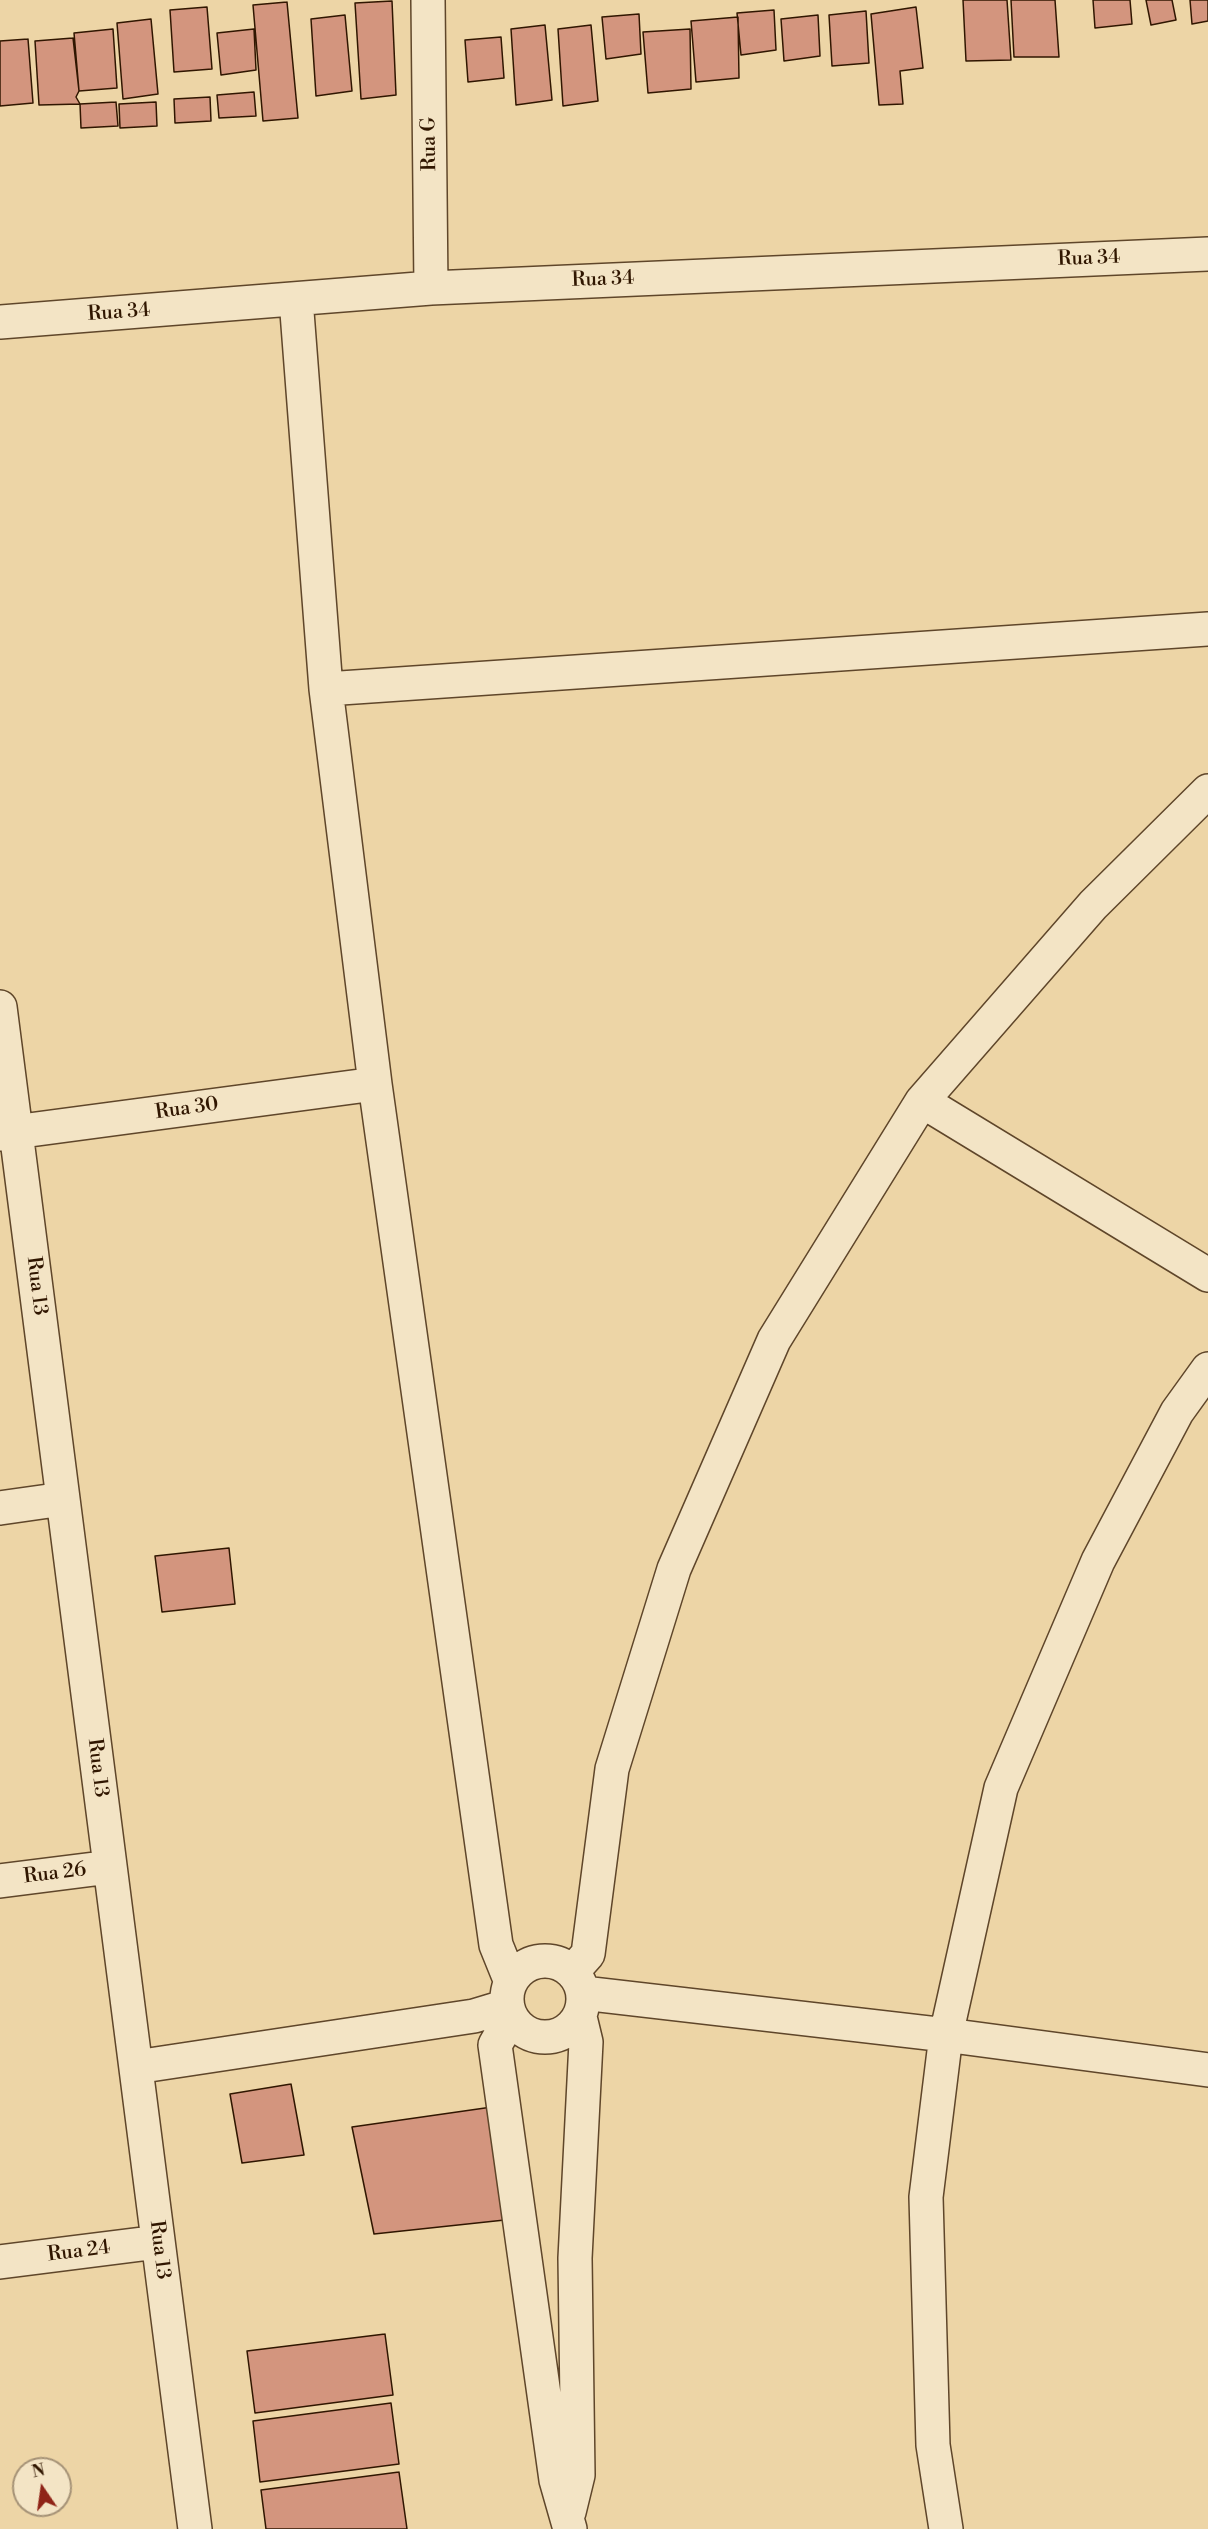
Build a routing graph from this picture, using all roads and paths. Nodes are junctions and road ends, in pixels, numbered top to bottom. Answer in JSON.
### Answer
{"nodes":[{"id":1,"x":428,"y":0,"type":"edge"},
{"id":2,"x":1207,"y":261,"type":"edge"},
{"id":3,"x":431,"y":288,"type":"junction"},
{"id":4,"x":296,"y":299,"type":"junction"},
{"id":5,"x":0,"y":322,"type":"edge"},
{"id":6,"x":1208,"y":629,"type":"edge"},
{"id":7,"x":326,"y":689,"type":"junction"},
{"id":8,"x":1208,"y":791,"type":"edge"},
{"id":9,"x":0,"y":1006,"type":"edge"},
{"id":10,"x":375,"y":1084,"type":"junction"},
{"id":11,"x":922,"y":1101,"type":"junction"},
{"id":12,"x":8,"y":1133,"type":"edge"},
{"id":13,"x":1208,"y":1275,"type":"edge"},
{"id":14,"x":1208,"y":1369,"type":"edge"},
{"id":15,"x":63,"y":1499,"type":"junction"},
{"id":16,"x":0,"y":1508,"type":"edge"},
{"id":17,"x":110,"y":1867,"type":"junction"},
{"id":18,"x":0,"y":1881,"type":"edge"},
{"id":19,"x":578,"y":1994,"type":"junction"},
{"id":20,"x":510,"y":2002,"type":"junction"},
{"id":21,"x":946,"y":2035,"type":"junction"},
{"id":22,"x":136,"y":2067,"type":"junction"},
{"id":23,"x":1208,"y":2070,"type":"edge"},
{"id":24,"x":158,"y":2242,"type":"junction"},
{"id":25,"x":0,"y":2262,"type":"edge"},
{"id":26,"x":569,"y":2523,"type":"edge"},
{"id":27,"x":195,"y":2529,"type":"edge"},
{"id":28,"x":946,"y":2529,"type":"edge"}],
"edges":[{"from":1,"to":3,"type":"street","name":"Rua G"},
{"from":2,"to":3,"type":"street","name":"Rua 34"},
{"from":3,"to":4,"type":"street","name":"Rua 34"},
{"from":4,"to":5,"type":"street","name":"Rua 34"},
{"from":4,"to":7,"type":"street"},
{"from":6,"to":7,"type":"street"},
{"from":7,"to":10,"type":"street"},
{"from":8,"to":11,"type":"street"},
{"from":9,"to":12,"type":"street","name":"Rua 13"},
{"from":10,"to":12,"type":"street","name":"Rua 30"},
{"from":10,"to":20,"type":"street"},
{"from":11,"to":13,"type":"street"},
{"from":11,"to":19,"type":"street"},
{"from":12,"to":15,"type":"street","name":"Rua 13"},
{"from":14,"to":21,"type":"street"},
{"from":15,"to":16,"type":"street"},
{"from":15,"to":17,"type":"street","name":"Rua 13"},
{"from":17,"to":18,"type":"street","name":"Rua 26"},
{"from":17,"to":22,"type":"street","name":"Rua 13"},
{"from":19,"to":20,"type":"street"},
{"from":19,"to":20,"type":"street"},
{"from":19,"to":21,"type":"street"},
{"from":19,"to":26,"type":"street"},
{"from":20,"to":22,"type":"street"},
{"from":20,"to":26,"type":"street"},
{"from":21,"to":23,"type":"street"},
{"from":21,"to":28,"type":"street"},
{"from":22,"to":24,"type":"street","name":"Rua 13"},
{"from":24,"to":25,"type":"street","name":"Rua 24"},
{"from":24,"to":27,"type":"street","name":"Rua 13"}]}
